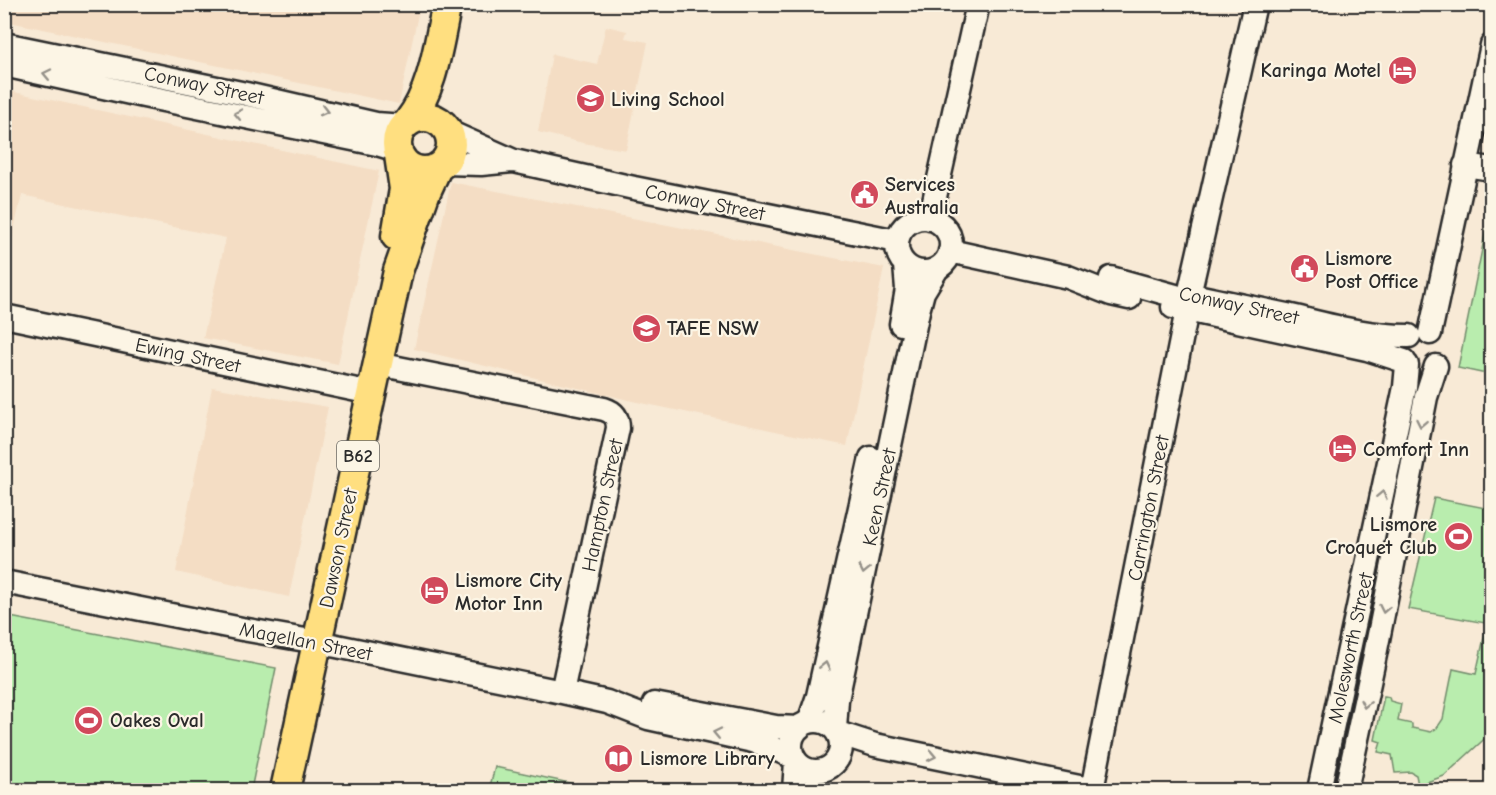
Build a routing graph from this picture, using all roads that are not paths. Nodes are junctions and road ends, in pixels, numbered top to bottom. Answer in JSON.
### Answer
{"nodes":[{"id":1,"x":447,"y":4,"type":"edge"},
{"id":2,"x":463,"y":4,"type":"edge"},
{"id":3,"x":978,"y":4,"type":"edge"},
{"id":4,"x":1255,"y":4,"type":"edge"},
{"id":5,"x":4,"y":44,"type":"edge"},
{"id":6,"x":1491,"y":45,"type":"edge"},
{"id":7,"x":4,"y":65,"type":"edge"},
{"id":8,"x":446,"y":129,"type":"junction"},
{"id":9,"x":402,"y":138,"type":"junction"},
{"id":10,"x":513,"y":161,"type":"junction"},
{"id":11,"x":440,"y":165,"type":"junction"},
{"id":12,"x":1465,"y":165,"type":"junction"},
{"id":13,"x":1491,"y":169,"type":"edge"},
{"id":14,"x":930,"y":219,"type":"junction"},
{"id":15,"x":897,"y":241,"type":"junction"},
{"id":16,"x":951,"y":251,"type":"junction"},
{"id":17,"x":905,"y":265,"type":"junction"},
{"id":18,"x":937,"y":269,"type":"junction"},
{"id":19,"x":398,"y":271,"type":"junction"},
{"id":20,"x":1068,"y":278,"type":"junction"},
{"id":21,"x":1188,"y":302,"type":"junction"},
{"id":22,"x":4,"y":316,"type":"edge"},
{"id":23,"x":1419,"y":335,"type":"junction"},
{"id":24,"x":1405,"y":363,"type":"junction"},
{"id":25,"x":378,"y":364,"type":"junction"},
{"id":26,"x":1436,"y":366,"type":"junction"},
{"id":27,"x":371,"y":393,"type":"junction"},
{"id":28,"x":4,"y":582,"type":"edge"},
{"id":29,"x":317,"y":642,"type":"junction"},
{"id":30,"x":562,"y":692,"type":"junction"},
{"id":31,"x":607,"y":702,"type":"junction"},
{"id":32,"x":804,"y":725,"type":"junction"},
{"id":33,"x":837,"y":731,"type":"junction"},
{"id":34,"x":795,"y":759,"type":"junction"},
{"id":35,"x":829,"y":769,"type":"junction"},
{"id":36,"x":285,"y":790,"type":"edge"},
{"id":37,"x":794,"y":790,"type":"edge"},
{"id":38,"x":821,"y":790,"type":"edge"},
{"id":39,"x":1093,"y":790,"type":"edge"},
{"id":40,"x":1319,"y":790,"type":"edge"},
{"id":41,"x":1346,"y":790,"type":"edge"}],
"edges":[{"from":1,"to":9,"type":"main road"},
{"from":2,"to":8,"type":"main road","number":"B62"},
{"from":3,"to":14,"type":"street"},
{"from":4,"to":21,"type":"street","name":"Carrington Street"},
{"from":5,"to":9,"type":"street","name":"Conway Street","one_way":true},
{"from":6,"to":12,"type":"street"},
{"from":9,"to":7,"type":"street","name":"Conway Street","one_way":true},
{"from":8,"to":9,"type":"main road"},
{"from":8,"to":10,"type":"street","name":"Conway Street"},
{"from":8,"to":11,"type":"main road","number":"B62"},
{"from":9,"to":11,"type":"main road"},
{"from":9,"to":19,"type":"main road","name":"Dawson Street","number":"B62"},
{"from":10,"to":11,"type":"street","name":"Conway Street"},
{"from":10,"to":15,"type":"street","name":"Conway Street"},
{"from":11,"to":19,"type":"main road","name":"Dawson Street","number":"B62"},
{"from":12,"to":13,"type":"street"},
{"from":12,"to":23,"type":"street"},
{"from":14,"to":15,"type":"street"},
{"from":14,"to":16,"type":"street"},
{"from":15,"to":17,"type":"street"},
{"from":16,"to":18,"type":"street"},
{"from":16,"to":20,"type":"street","name":"Conway Street"},
{"from":17,"to":18,"type":"street"},
{"from":32,"to":17,"type":"street","name":"Keen Street","one_way":true},
{"from":18,"to":33,"type":"street","name":"Keen Street","one_way":true},
{"from":19,"to":25,"type":"main road","name":"Dawson Street","number":"B62"},
{"from":20,"to":21,"type":"street","name":"Conway Street"},
{"from":20,"to":21,"type":"street","name":"Conway Street"},
{"from":21,"to":23,"type":"street","name":"Conway Street"},
{"from":21,"to":24,"type":"street","name":"Conway Street"},
{"from":21,"to":39,"type":"street","name":"Carrington Street"},
{"from":22,"to":27,"type":"street","name":"Ewing Street"},
{"from":23,"to":24,"type":"street"},
{"from":23,"to":26,"type":"street"},
{"from":24,"to":26,"type":"street"},
{"from":40,"to":24,"type":"street","name":"Molesworth Street","one_way":true},
{"from":25,"to":27,"type":"main road","name":"Dawson Street","number":"B62"},
{"from":25,"to":30,"type":"street","name":"Hampton Street"},
{"from":26,"to":41,"type":"street","name":"Molesworth Street","one_way":true},
{"from":27,"to":29,"type":"main road","name":"Dawson Street","number":"B62"},
{"from":28,"to":29,"type":"street","name":"Magellan Street"},
{"from":29,"to":30,"type":"street","name":"Magellan Street"},
{"from":29,"to":36,"type":"main road","name":"Dawson Street","number":"B62"},
{"from":30,"to":31,"type":"street","name":"Magellan Street"},
{"from":31,"to":32,"type":"street","name":"Magellan Street"},
{"from":34,"to":31,"type":"street","name":"Magellan Street","one_way":true},
{"from":32,"to":33,"type":"street"},
{"from":32,"to":34,"type":"street"},
{"from":33,"to":35,"type":"street"},
{"from":33,"to":39,"type":"street","one_way":true},
{"from":34,"to":35,"type":"street"},
{"from":34,"to":37,"type":"street"},
{"from":35,"to":38,"type":"street"}]}
